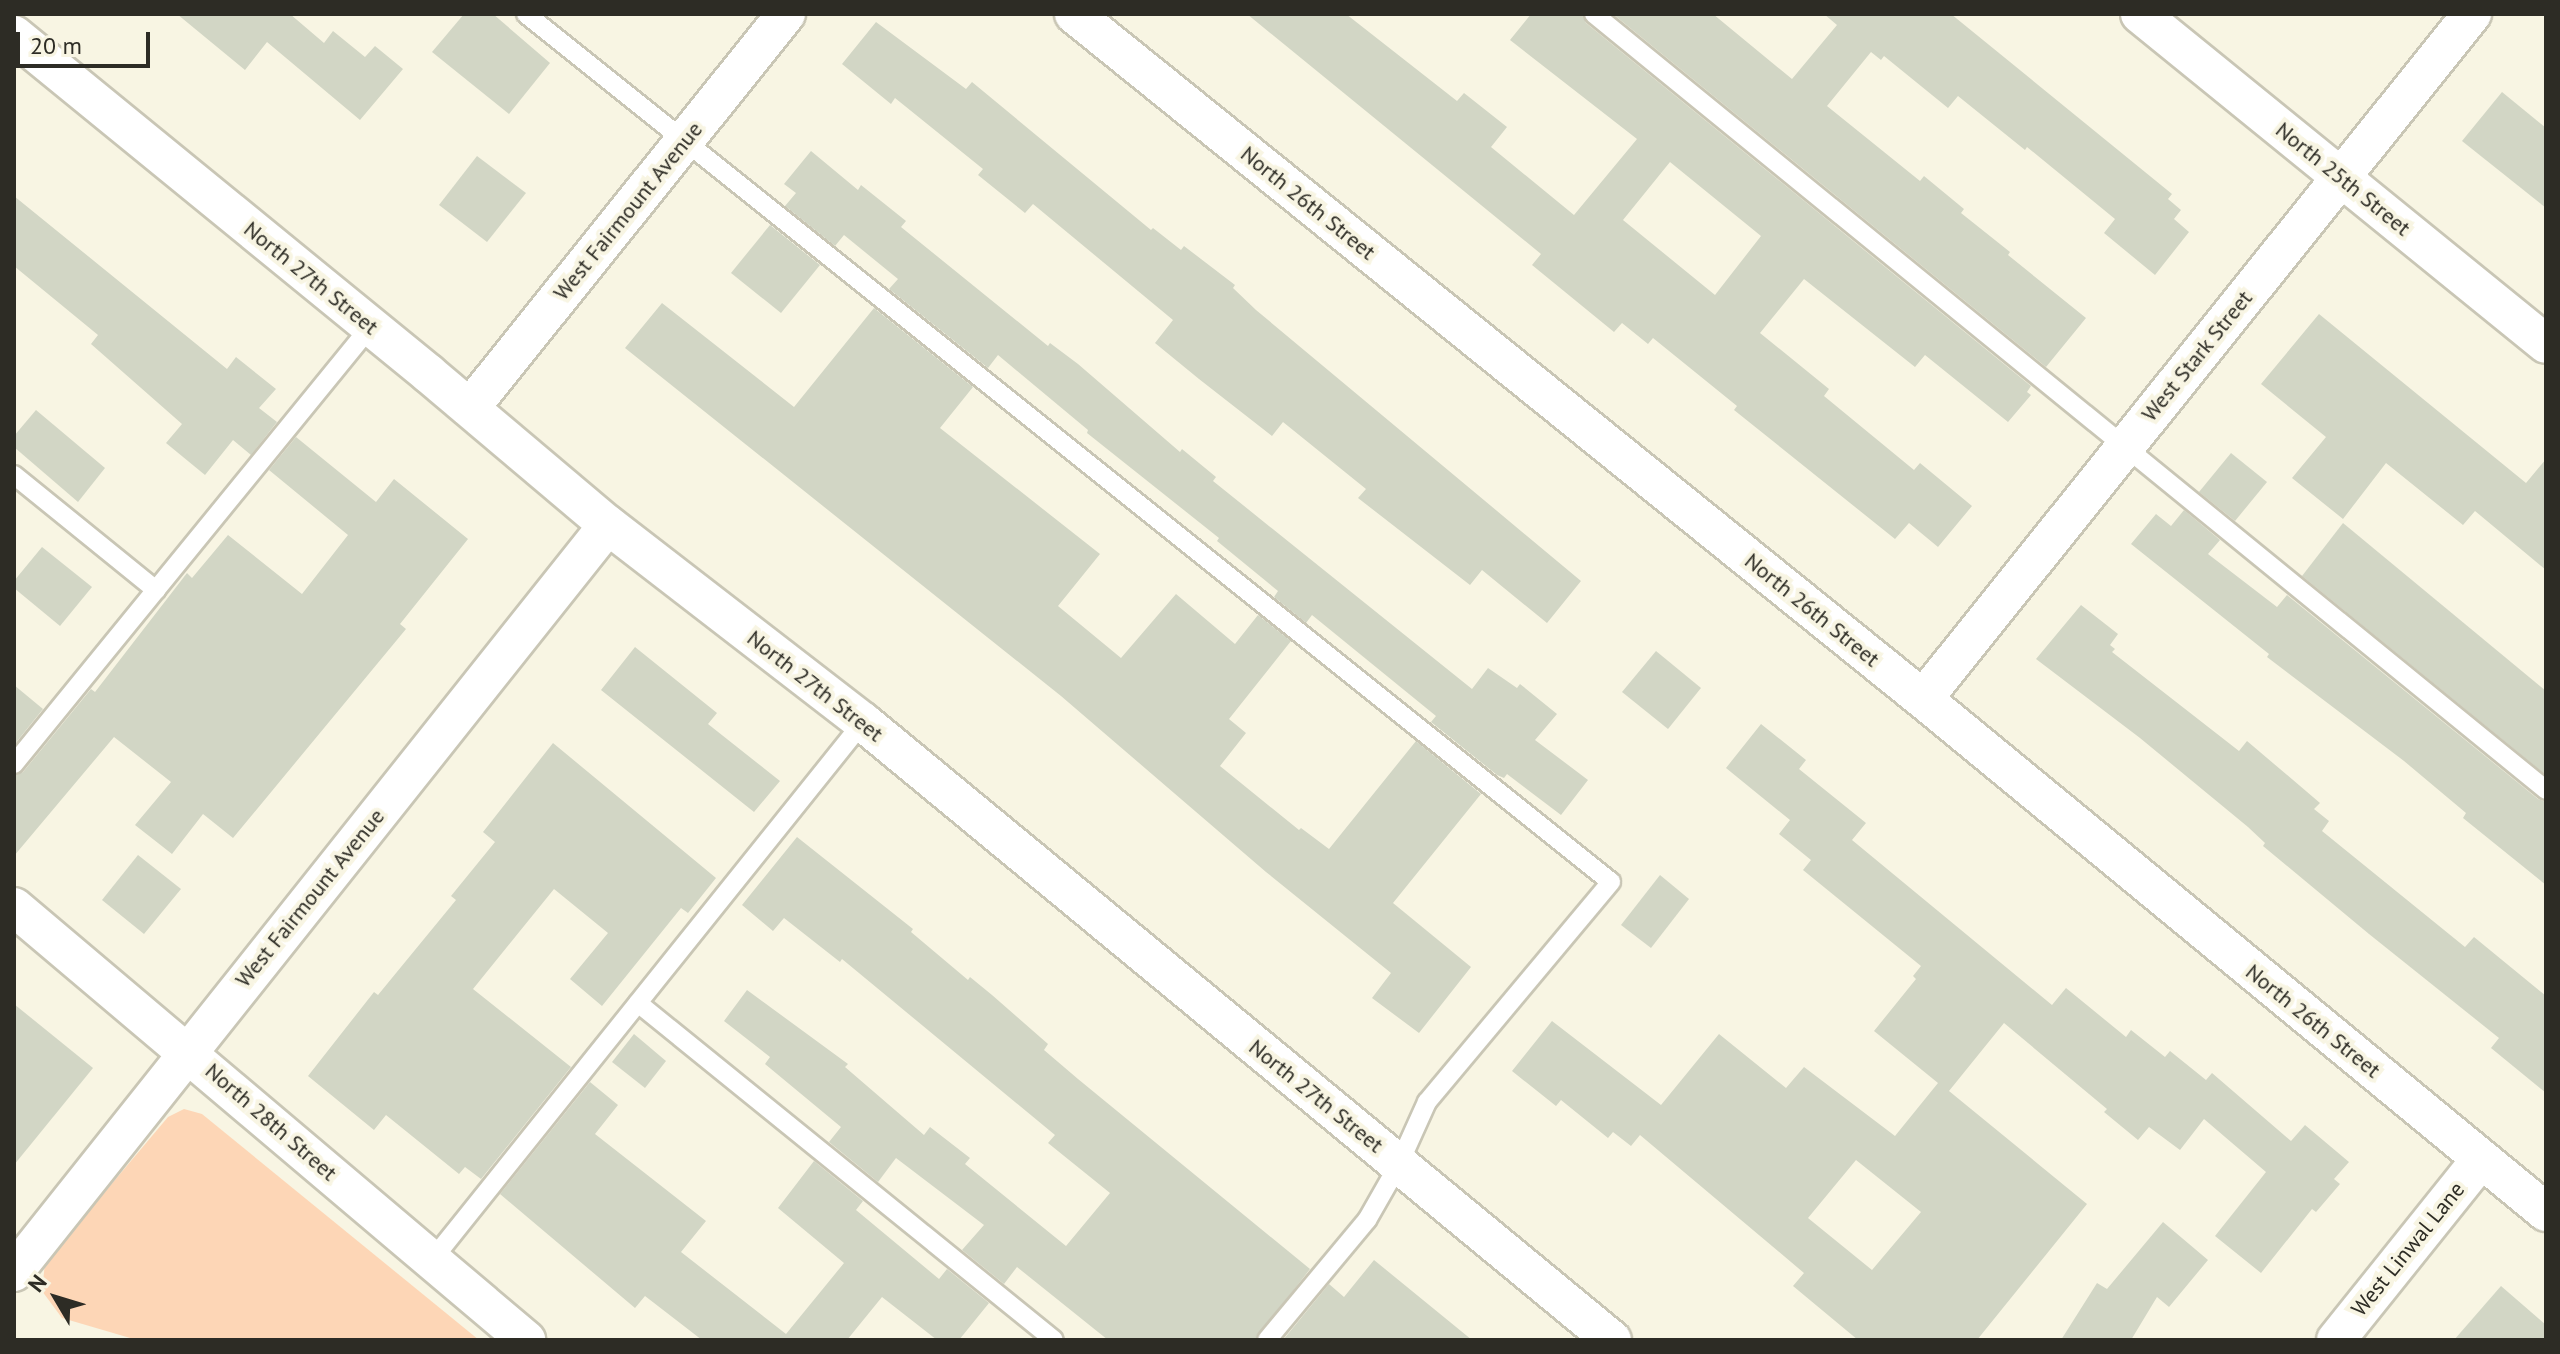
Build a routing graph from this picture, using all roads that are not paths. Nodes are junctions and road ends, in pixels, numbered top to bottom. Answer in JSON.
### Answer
{"nodes":[{"id":1,"x":526,"y":14,"type":"edge"},
{"id":2,"x":786,"y":14,"type":"edge"},
{"id":3,"x":1074,"y":14,"type":"edge"},
{"id":4,"x":1594,"y":14,"type":"edge"},
{"id":5,"x":2140,"y":14,"type":"edge"},
{"id":6,"x":2472,"y":14,"type":"edge"},
{"id":7,"x":14,"y":35,"type":"edge"},
{"id":8,"x":683,"y":143,"type":"junction"},
{"id":9,"x":2341,"y":178,"type":"junction"},
{"id":10,"x":371,"y":326,"type":"junction"},
{"id":11,"x":2546,"y":344,"type":"edge"},
{"id":12,"x":470,"y":408,"type":"junction"},
{"id":13,"x":2124,"y":445,"type":"junction"},
{"id":14,"x":14,"y":475,"type":"edge"},
{"id":15,"x":608,"y":525,"type":"junction"},
{"id":16,"x":156,"y":590,"type":"junction"},
{"id":17,"x":1923,"y":699,"type":"junction"},
{"id":18,"x":863,"y":722,"type":"junction"},
{"id":19,"x":14,"y":764,"type":"edge"},
{"id":20,"x":2546,"y":790,"type":"edge"},
{"id":21,"x":14,"y":907,"type":"edge"},
{"id":22,"x":638,"y":1003,"type":"junction"},
{"id":23,"x":187,"y":1051,"type":"junction"},
{"id":24,"x":2481,"y":1159,"type":"junction"},
{"id":25,"x":1399,"y":1164,"type":"junction"},
{"id":26,"x":2546,"y":1212,"type":"edge"},
{"id":27,"x":432,"y":1260,"type":"junction"},
{"id":28,"x":14,"y":1272,"type":"edge"},
{"id":29,"x":526,"y":1340,"type":"edge"},
{"id":30,"x":1054,"y":1340,"type":"edge"},
{"id":31,"x":1267,"y":1340,"type":"edge"},
{"id":32,"x":1612,"y":1340,"type":"edge"},
{"id":33,"x":2336,"y":1340,"type":"edge"}],
"edges":[{"from":1,"to":8,"type":"lane"},
{"from":2,"to":8,"type":"street","name":"West Fairmount Avenue"},
{"from":3,"to":17,"type":"street","name":"North 26th Street"},
{"from":4,"to":13,"type":"lane"},
{"from":5,"to":9,"type":"street","name":"North 25th Street"},
{"from":6,"to":9,"type":"street","name":"West Stark Street"},
{"from":7,"to":10,"type":"street","name":"North 27th Street"},
{"from":8,"to":12,"type":"street","name":"West Fairmount Avenue"},
{"from":8,"to":25,"type":"lane"},
{"from":9,"to":11,"type":"street","name":"North 25th Street"},
{"from":9,"to":13,"type":"street","name":"West Stark Street"},
{"from":10,"to":12,"type":"street","name":"North 27th Street"},
{"from":10,"to":16,"type":"lane"},
{"from":12,"to":15,"type":"street","name":"North 27th Street"},
{"from":13,"to":17,"type":"street","name":"West Stark Street"},
{"from":13,"to":20,"type":"lane"},
{"from":14,"to":16,"type":"lane"},
{"from":15,"to":18,"type":"street","name":"North 27th Street"},
{"from":15,"to":23,"type":"street","name":"West Fairmount Avenue"},
{"from":16,"to":19,"type":"lane"},
{"from":17,"to":24,"type":"street","name":"North 26th Street"},
{"from":18,"to":22,"type":"lane"},
{"from":18,"to":25,"type":"street","name":"North 27th Street"},
{"from":21,"to":23,"type":"street","name":"North 28th Street"},
{"from":22,"to":27,"type":"lane"},
{"from":22,"to":30,"type":"lane"},
{"from":23,"to":27,"type":"street","name":"North 28th Street"},
{"from":23,"to":28,"type":"street","name":"West Fairmount Avenue"},
{"from":24,"to":26,"type":"street","name":"North 26th Street"},
{"from":24,"to":33,"type":"street","name":"West Linwal Lane"},
{"from":25,"to":31,"type":"lane"},
{"from":25,"to":32,"type":"street","name":"North 27th Street"},
{"from":27,"to":29,"type":"street","name":"North 28th Street"}]}
